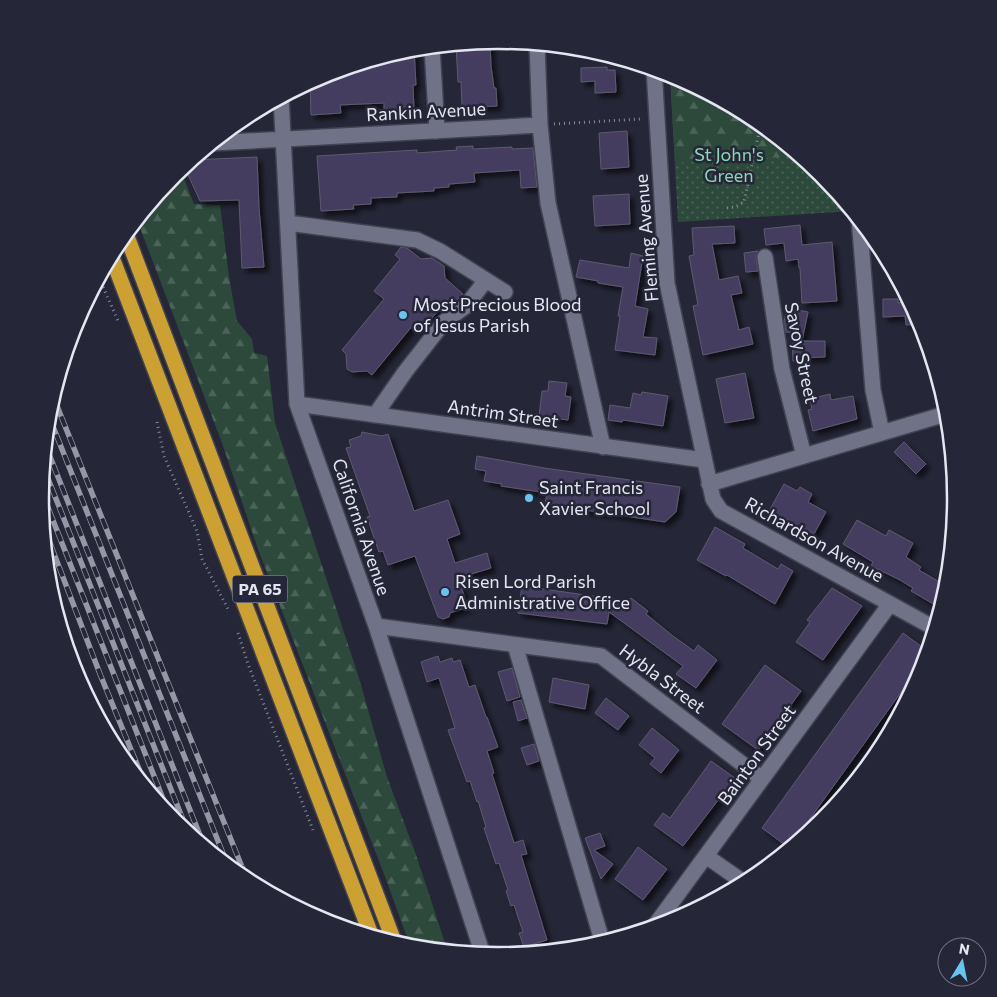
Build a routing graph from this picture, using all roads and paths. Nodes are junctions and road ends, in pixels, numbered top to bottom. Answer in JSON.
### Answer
{"nodes":[{"id":1,"x":537,"y":51,"type":"edge"},
{"id":2,"x":432,"y":54,"type":"edge"},
{"id":3,"x":654,"y":77,"type":"edge"},
{"id":4,"x":282,"y":105,"type":"edge"},
{"id":5,"x":641,"y":119,"type":"dead end"},
{"id":6,"x":540,"y":125,"type":"junction"},
{"id":7,"x":437,"y":130,"type":"junction"},
{"id":8,"x":759,"y":133,"type":"edge"},
{"id":9,"x":284,"y":139,"type":"junction"},
{"id":10,"x":225,"y":142,"type":"edge"},
{"id":11,"x":727,"y":208,"type":"dead end"},
{"id":12,"x":288,"y":223,"type":"junction"},
{"id":13,"x":860,"y":232,"type":"edge"},
{"id":14,"x":129,"y":243,"type":"edge"},
{"id":15,"x":765,"y":257,"type":"dead end"},
{"id":16,"x":115,"y":265,"type":"edge"},
{"id":17,"x":486,"y":280,"type":"junction"},
{"id":18,"x":103,"y":286,"type":"edge"},
{"id":19,"x":505,"y":292,"type":"dead end"},
{"id":20,"x":122,"y":329,"type":"dead end"},
{"id":21,"x":297,"y":404,"type":"junction"},
{"id":22,"x":155,"y":414,"type":"dead end"},
{"id":23,"x":375,"y":415,"type":"junction"},
{"id":24,"x":941,"y":415,"type":"edge"},
{"id":25,"x":882,"y":432,"type":"junction"},
{"id":26,"x":603,"y":447,"type":"junction"},
{"id":27,"x":804,"y":456,"type":"junction"},
{"id":28,"x":704,"y":460,"type":"junction"},
{"id":29,"x":709,"y":484,"type":"junction"},
{"id":30,"x":890,"y":604,"type":"junction"},
{"id":31,"x":232,"y":615,"type":"dead end"},
{"id":32,"x":376,"y":626,"type":"junction"},
{"id":33,"x":930,"y":626,"type":"edge"},
{"id":34,"x":237,"y":631,"type":"dead end"},
{"id":35,"x":515,"y":645,"type":"junction"},
{"id":36,"x":762,"y":779,"type":"junction"},
{"id":37,"x":316,"y":838,"type":"dead end"},
{"id":38,"x":706,"y":856,"type":"junction"},
{"id":39,"x":738,"y":878,"type":"edge"},
{"id":40,"x":662,"y":917,"type":"edge"},
{"id":41,"x":369,"y":929,"type":"edge"},
{"id":42,"x":392,"y":935,"type":"edge"},
{"id":43,"x":601,"y":936,"type":"edge"},
{"id":44,"x":480,"y":947,"type":"edge"}],
"edges":[{"from":1,"to":6,"type":"street"},
{"from":2,"to":7,"type":"street"},
{"from":3,"to":28,"type":"street","name":"Fleming Avenue"},
{"from":4,"to":9,"type":"street","name":"California Avenue"},
{"from":5,"to":6,"type":"path"},
{"from":6,"to":7,"type":"street","name":"Rankin Avenue"},
{"from":6,"to":26,"type":"street"},
{"from":7,"to":9,"type":"street","name":"Rankin Avenue"},
{"from":8,"to":11,"type":"path"},
{"from":9,"to":10,"type":"street","name":"Rankin Avenue"},
{"from":9,"to":12,"type":"street","name":"California Avenue"},
{"from":12,"to":17,"type":"street"},
{"from":12,"to":21,"type":"street","name":"California Avenue"},
{"from":13,"to":25,"type":"street"},
{"from":14,"to":42,"type":"highway","number":"PA 65"},
{"from":15,"to":27,"type":"street","name":"Savoy Street"},
{"from":16,"to":41,"type":"highway","number":"PA 65"},
{"from":17,"to":19,"type":"street"},
{"from":17,"to":23,"type":"street"},
{"from":18,"to":20,"type":"path"},
{"from":21,"to":23,"type":"street","name":"Antrim Street"},
{"from":21,"to":32,"type":"street","name":"California Avenue"},
{"from":22,"to":31,"type":"path"},
{"from":23,"to":26,"type":"street","name":"Antrim Street"},
{"from":24,"to":25,"type":"street"},
{"from":25,"to":27,"type":"street"},
{"from":26,"to":28,"type":"street","name":"Antrim Street"},
{"from":27,"to":29,"type":"street"},
{"from":28,"to":29,"type":"street","name":"Richardson Avenue"},
{"from":29,"to":30,"type":"street","name":"Richardson Avenue"},
{"from":30,"to":33,"type":"street","name":"Richardson Avenue"},
{"from":30,"to":36,"type":"street","name":"Bainton Street"},
{"from":32,"to":35,"type":"street","name":"Hybla Street"},
{"from":32,"to":44,"type":"street","name":"California Avenue"},
{"from":34,"to":37,"type":"path"},
{"from":35,"to":36,"type":"street","name":"Hybla Street"},
{"from":35,"to":43,"type":"street"},
{"from":36,"to":38,"type":"street","name":"Bainton Street"},
{"from":38,"to":39,"type":"street"},
{"from":38,"to":40,"type":"street","name":"Bainton Street"}]}
